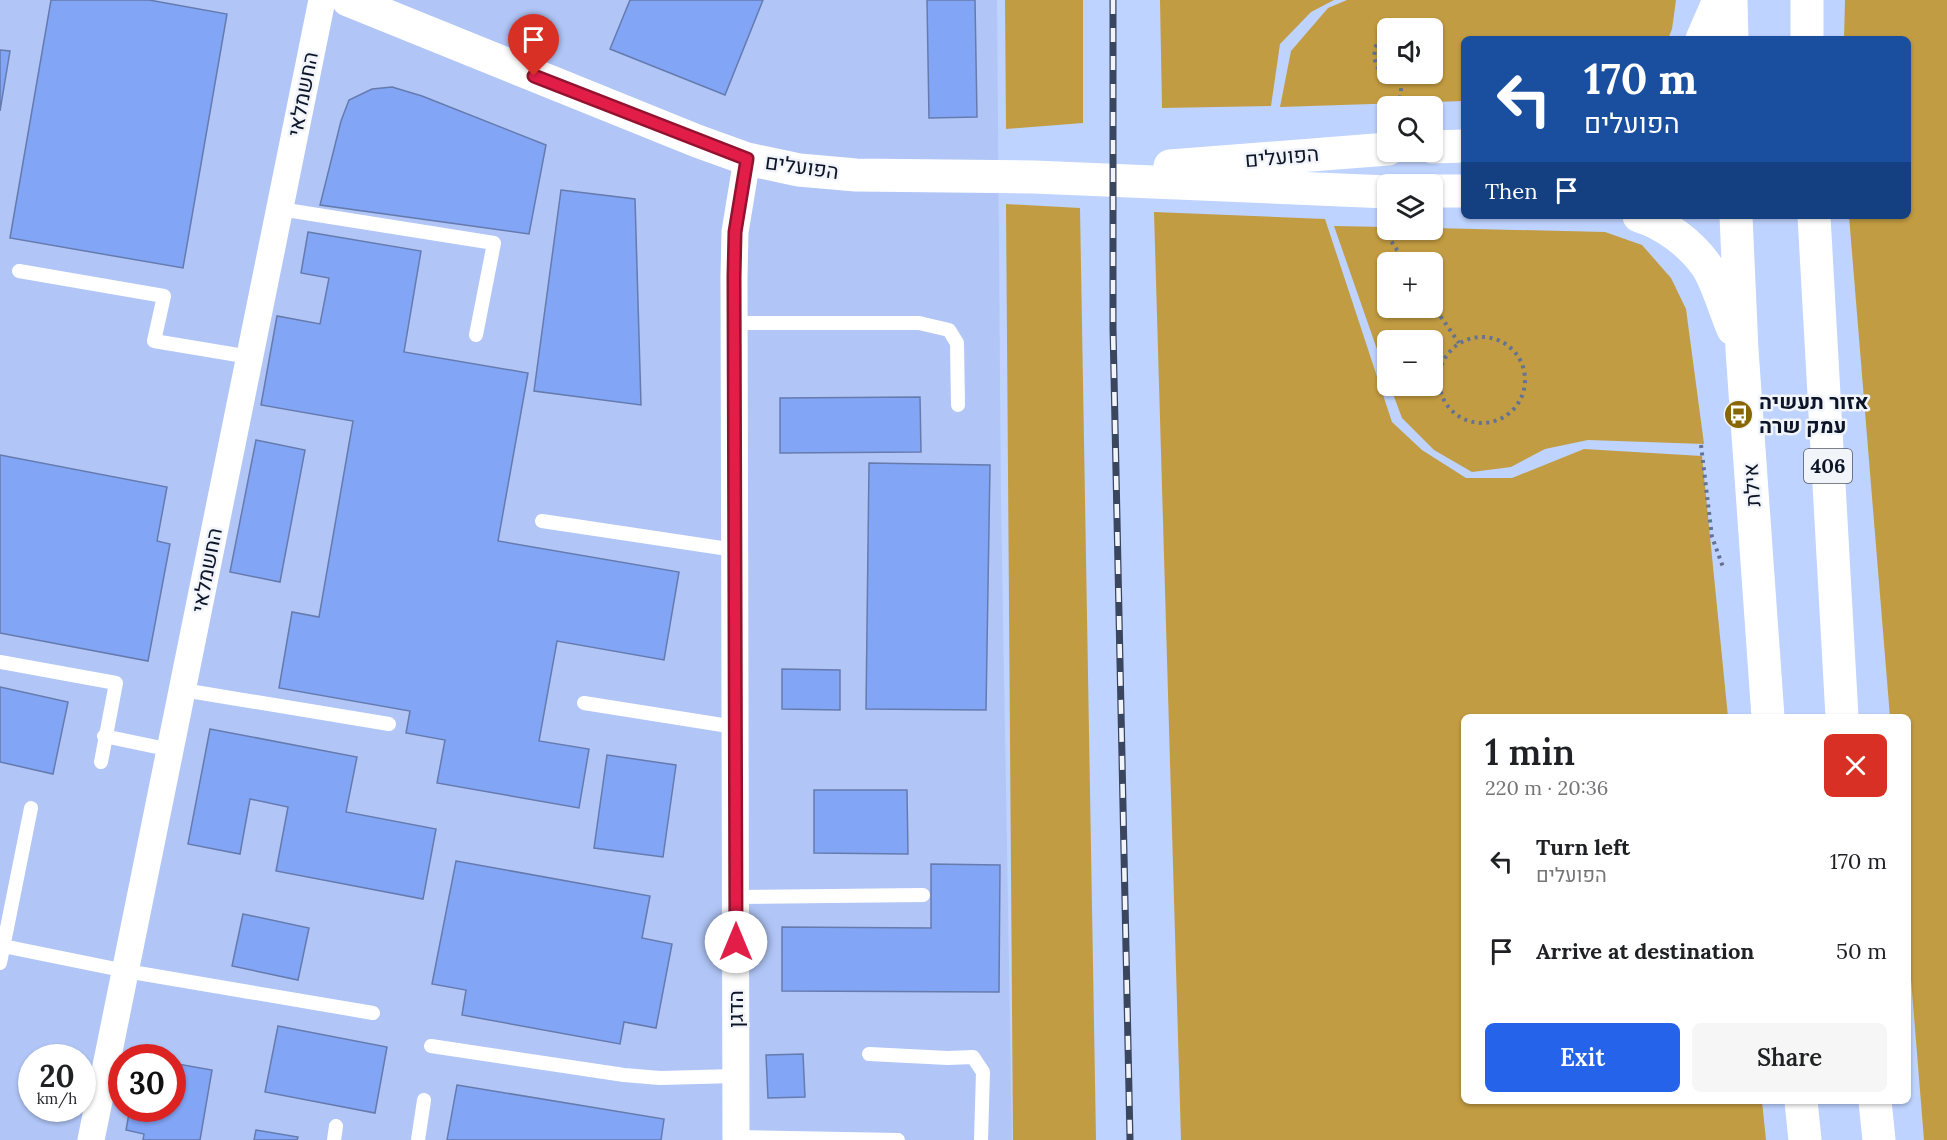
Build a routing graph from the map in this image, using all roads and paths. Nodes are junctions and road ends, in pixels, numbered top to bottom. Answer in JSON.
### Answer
{"nodes":[{"id":1,"x":322,"y":0,"type":"edge"},
{"id":2,"x":348,"y":0,"type":"edge"},
{"id":3,"x":1719,"y":0,"type":"edge"},
{"id":4,"x":1731,"y":0,"type":"edge"},
{"id":5,"x":1806,"y":0,"type":"edge"},
{"id":6,"x":1702,"y":36,"type":"edge"},
{"id":7,"x":1732,"y":36,"type":"edge"},
{"id":8,"x":1807,"y":36,"type":"edge"},
{"id":9,"x":1377,"y":37,"type":"edge"},
{"id":10,"x":1377,"y":63,"type":"edge"},
{"id":11,"x":1461,"y":146,"type":"edge"},
{"id":12,"x":1443,"y":147,"type":"edge"},
{"id":13,"x":1377,"y":150,"type":"edge"},
{"id":14,"x":747,"y":159,"type":"junction"},
{"id":15,"x":1034,"y":177,"type":"junction"},
{"id":16,"x":1443,"y":191,"type":"edge"},
{"id":17,"x":1461,"y":191,"type":"edge"},
{"id":18,"x":1373,"y":192,"type":"edge"},
{"id":19,"x":280,"y":209,"type":"junction"},
{"id":20,"x":1650,"y":219,"type":"edge"},
{"id":21,"x":1736,"y":219,"type":"edge"},
{"id":22,"x":1814,"y":219,"type":"edge"},
{"id":23,"x":1400,"y":252,"type":"edge"},
{"id":24,"x":19,"y":271,"type":"dead end"},
{"id":25,"x":1442,"y":318,"type":"edge"},
{"id":26,"x":734,"y":323,"type":"junction"},
{"id":27,"x":476,"y":335,"type":"dead end"},
{"id":28,"x":1459,"y":343,"type":"junction"},
{"id":29,"x":1742,"y":350,"type":"junction"},
{"id":30,"x":250,"y":357,"type":"junction"},
{"id":31,"x":958,"y":405,"type":"dead end"},
{"id":32,"x":542,"y":520,"type":"dead end"},
{"id":33,"x":735,"y":550,"type":"junction"},
{"id":34,"x":0,"y":662,"type":"edge"},
{"id":35,"x":183,"y":690,"type":"junction"},
{"id":36,"x":584,"y":703,"type":"dead end"},
{"id":37,"x":1768,"y":714,"type":"edge"},
{"id":38,"x":1842,"y":714,"type":"edge"},
{"id":39,"x":389,"y":724,"type":"dead end"},
{"id":40,"x":735,"y":726,"type":"junction"},
{"id":41,"x":104,"y":736,"type":"junction"},
{"id":42,"x":171,"y":750,"type":"junction"},
{"id":43,"x":101,"y":762,"type":"dead end"},
{"id":44,"x":31,"y":808,"type":"dead end"},
{"id":45,"x":923,"y":895,"type":"dead end"},
{"id":46,"x":736,"y":897,"type":"junction"},
{"id":47,"x":3,"y":946,"type":"junction"},
{"id":48,"x":0,"y":963,"type":"edge"},
{"id":49,"x":126,"y":971,"type":"junction"},
{"id":50,"x":373,"y":1013,"type":"dead end"},
{"id":51,"x":431,"y":1046,"type":"dead end"},
{"id":52,"x":869,"y":1054,"type":"dead end"},
{"id":53,"x":736,"y":1076,"type":"junction"},
{"id":54,"x":424,"y":1100,"type":"dead end"},
{"id":55,"x":1801,"y":1104,"type":"edge"},
{"id":56,"x":1875,"y":1104,"type":"edge"},
{"id":57,"x":336,"y":1126,"type":"dead end"},
{"id":58,"x":736,"y":1138,"type":"edge"},
{"id":59,"x":792,"y":1139,"type":"edge"},
{"id":60,"x":91,"y":1140,"type":"edge"},
{"id":61,"x":334,"y":1140,"type":"edge"},
{"id":62,"x":418,"y":1140,"type":"edge"},
{"id":63,"x":898,"y":1140,"type":"edge"},
{"id":64,"x":981,"y":1140,"type":"edge"},
{"id":65,"x":1805,"y":1140,"type":"edge"},
{"id":66,"x":1879,"y":1140,"type":"edge"}],
"edges":[{"from":1,"to":19,"type":"street","name":"החשמלאי"},
{"from":2,"to":14,"type":"street","name":"הפועלים"},
{"from":3,"to":6,"type":"street"},
{"from":4,"to":7,"type":"street"},
{"from":5,"to":8,"type":"street"},
{"from":9,"to":10,"type":"path"},
{"from":11,"to":12,"type":"street"},
{"from":13,"to":15,"type":"street","name":"הפועלים"},
{"from":14,"to":15,"type":"street","name":"הפועלים"},
{"from":14,"to":26,"type":"street","name":"הדגן"},
{"from":15,"to":18,"type":"street","name":"הפועלים"},
{"from":16,"to":17,"type":"street"},
{"from":18,"to":23,"type":"path"},
{"from":19,"to":27,"type":"lane"},
{"from":19,"to":30,"type":"street","name":"החשמלאי"},
{"from":20,"to":29,"type":"street"},
{"from":21,"to":29,"type":"street","name":"אילת"},
{"from":22,"to":38,"type":"street","number":"406"},
{"from":24,"to":30,"type":"lane"},
{"from":25,"to":28,"type":"path"},
{"from":26,"to":31,"type":"lane"},
{"from":26,"to":33,"type":"street","name":"הדגן"},
{"from":28,"to":28,"type":"path"},
{"from":29,"to":37,"type":"street","name":"אילת"},
{"from":30,"to":35,"type":"street","name":"החשמלאי"},
{"from":32,"to":33,"type":"lane"},
{"from":33,"to":40,"type":"street","name":"הדגן"},
{"from":34,"to":41,"type":"lane"},
{"from":35,"to":39,"type":"lane"},
{"from":35,"to":42,"type":"street","name":"החשמלאי"},
{"from":36,"to":40,"type":"lane"},
{"from":40,"to":46,"type":"street","name":"הדגן"},
{"from":41,"to":42,"type":"lane"},
{"from":41,"to":43,"type":"lane"},
{"from":42,"to":49,"type":"street","name":"החשמלאי"},
{"from":44,"to":47,"type":"lane"},
{"from":45,"to":46,"type":"lane"},
{"from":46,"to":53,"type":"street","name":"הדגן"},
{"from":47,"to":48,"type":"lane"},
{"from":47,"to":49,"type":"lane"},
{"from":49,"to":50,"type":"lane"},
{"from":49,"to":60,"type":"street","name":"החשמלאי"},
{"from":51,"to":53,"type":"lane"},
{"from":52,"to":64,"type":"lane"},
{"from":53,"to":58,"type":"street","name":"הדגן"},
{"from":54,"to":62,"type":"lane"},
{"from":55,"to":65,"type":"street"},
{"from":56,"to":66,"type":"street"},
{"from":57,"to":61,"type":"lane"},
{"from":58,"to":59,"type":"lane"},
{"from":59,"to":63,"type":"lane"}]}
